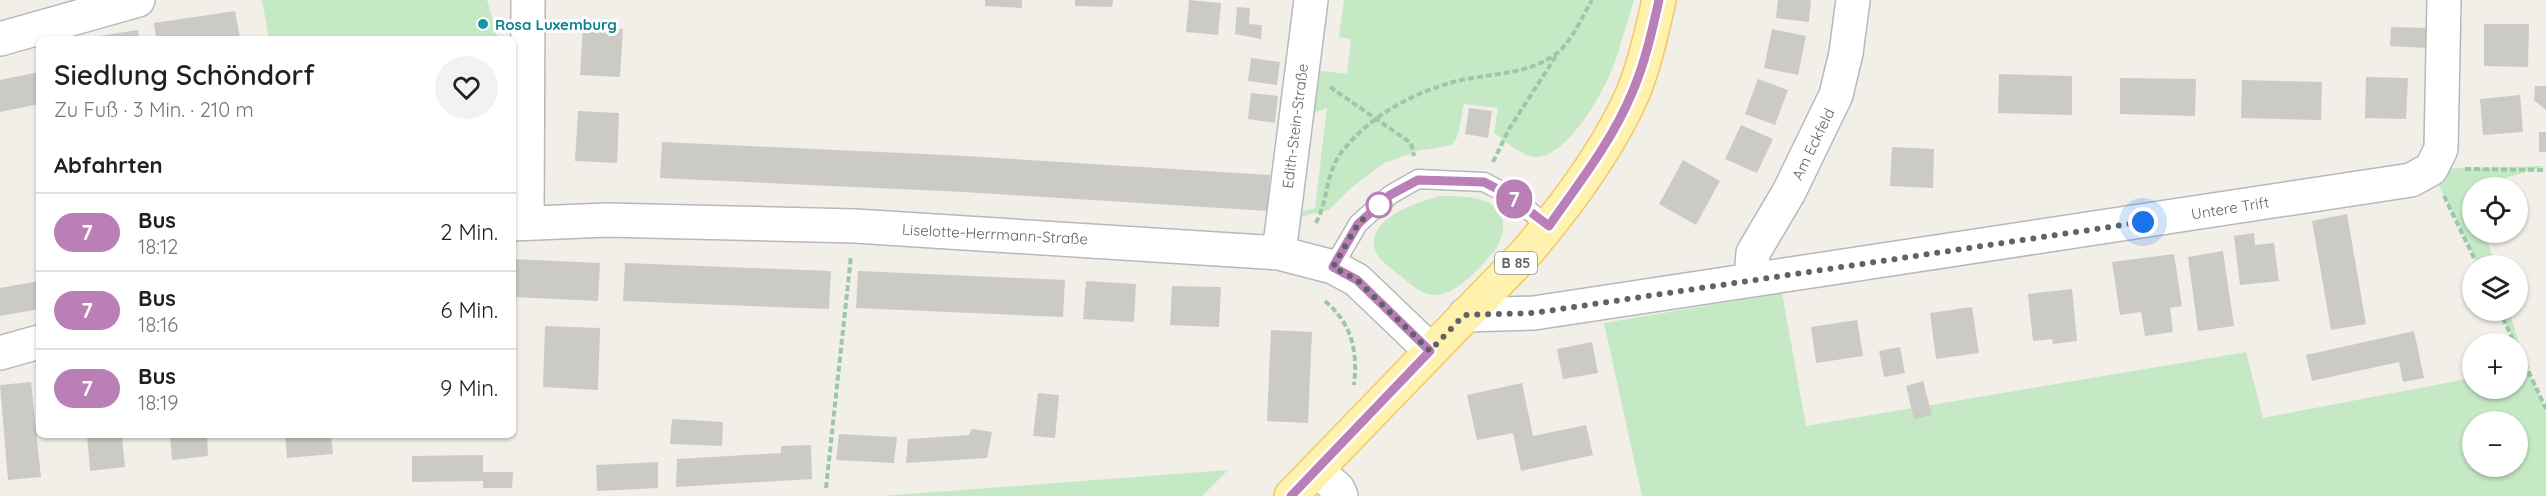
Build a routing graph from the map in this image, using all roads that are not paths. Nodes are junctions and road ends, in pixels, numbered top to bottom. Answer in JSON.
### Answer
{"nodes":[{"id":1,"x":138,"y":0,"type":"edge"},
{"id":2,"x":528,"y":0,"type":"edge"},
{"id":3,"x":1311,"y":0,"type":"edge"},
{"id":4,"x":1659,"y":0,"type":"edge"},
{"id":5,"x":1853,"y":0,"type":"edge"},
{"id":6,"x":2444,"y":0,"type":"edge"},
{"id":7,"x":0,"y":39,"type":"edge"},
{"id":8,"x":520,"y":224,"type":"edge"},
{"id":9,"x":1549,"y":226,"type":"junction"},
{"id":10,"x":1278,"y":253,"type":"junction"},
{"id":11,"x":1333,"y":267,"type":"junction"},
{"id":12,"x":1751,"y":279,"type":"junction"},
{"id":13,"x":1464,"y":315,"type":"junction"},
{"id":14,"x":36,"y":343,"type":"edge"},
{"id":15,"x":1430,"y":351,"type":"junction"},
{"id":16,"x":0,"y":353,"type":"edge"},
{"id":17,"x":1317,"y":470,"type":"junction"},
{"id":18,"x":1291,"y":496,"type":"edge"},
{"id":19,"x":1341,"y":496,"type":"edge"}],
"edges":[{"from":1,"to":7,"type":"street"},
{"from":2,"to":8,"type":"street"},
{"from":3,"to":10,"type":"street","name":"Edith-Stein-Straße"},
{"from":4,"to":9,"type":"main road","number":"B 85"},
{"from":5,"to":12,"type":"street","name":"Am Eckfeld"},
{"from":6,"to":12,"type":"street","name":"Untere Trift"},
{"from":8,"to":10,"type":"street","name":"Liselotte-Herrmann-Straße"},
{"from":9,"to":11,"type":"lane"},
{"from":9,"to":13,"type":"main road","number":"B 85"},
{"from":10,"to":11,"type":"street","name":"Liselotte-Herrmann-Straße"},
{"from":11,"to":15,"type":"street","name":"Liselotte-Herrmann-Straße"},
{"from":12,"to":13,"type":"street","name":"Untere Trift"},
{"from":13,"to":15,"type":"main road","number":"B 85"},
{"from":14,"to":16,"type":"street"},
{"from":15,"to":17,"type":"main road","number":"B 85"},
{"from":17,"to":18,"type":"main road","number":"B 85"},
{"from":17,"to":19,"type":"street"}]}
